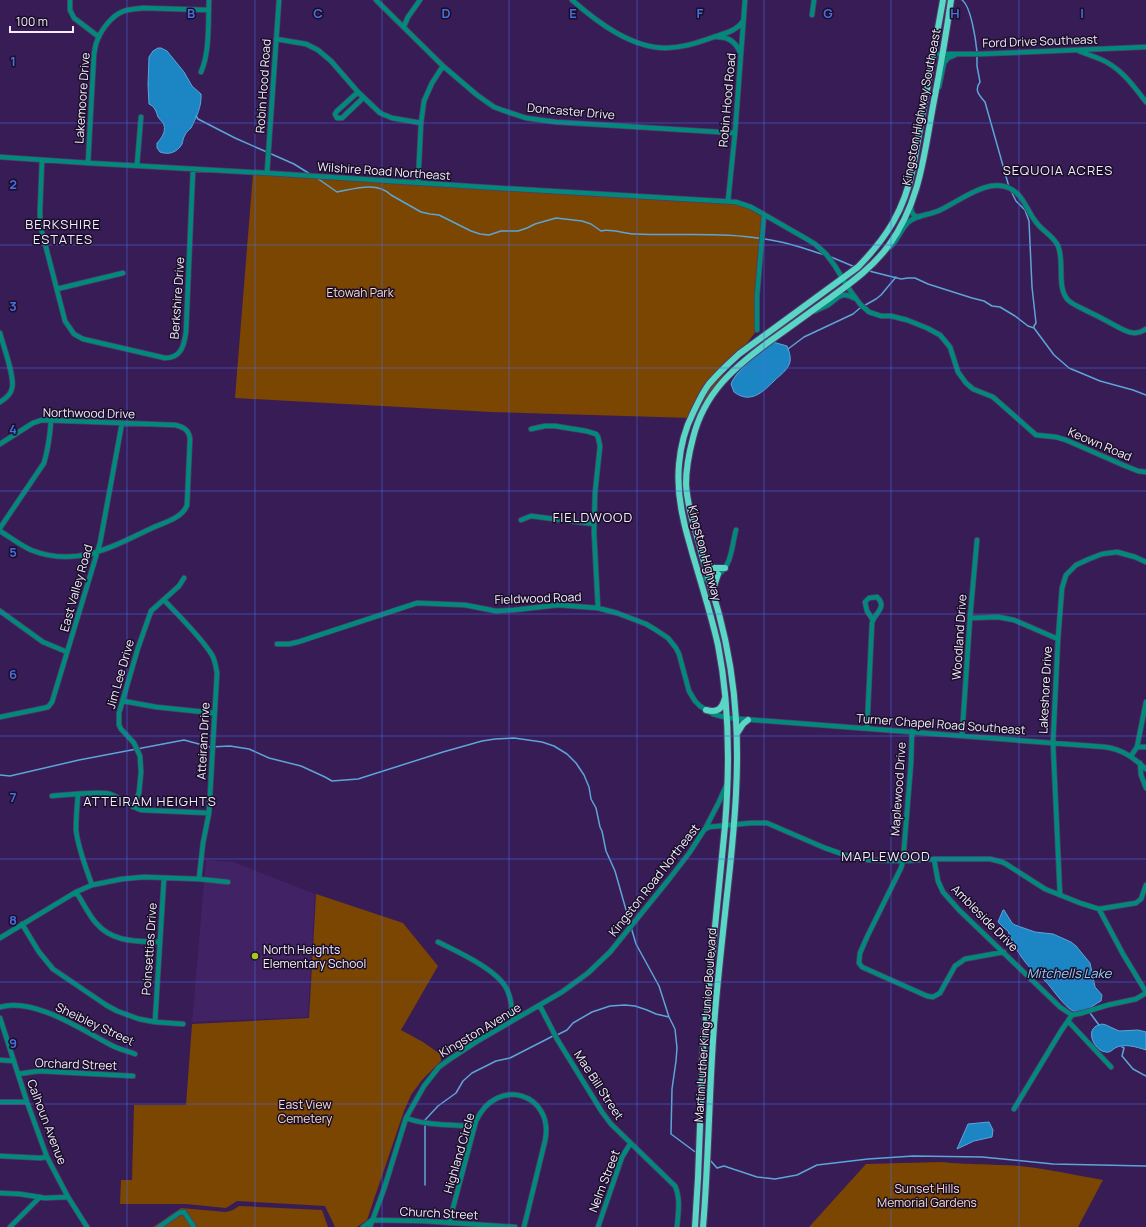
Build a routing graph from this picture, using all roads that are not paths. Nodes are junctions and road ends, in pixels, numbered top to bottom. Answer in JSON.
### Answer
{"nodes":[{"id":1,"x":70,"y":0,"type":"edge"},
{"id":2,"x":209,"y":0,"type":"edge"},
{"id":3,"x":279,"y":0,"type":"edge"},
{"id":4,"x":376,"y":0,"type":"edge"},
{"id":5,"x":420,"y":0,"type":"edge"},
{"id":6,"x":572,"y":0,"type":"edge"},
{"id":7,"x":746,"y":0,"type":"edge"},
{"id":8,"x":814,"y":0,"type":"edge"},
{"id":9,"x":943,"y":0,"type":"edge"},
{"id":10,"x":951,"y":0,"type":"edge"},
{"id":11,"x":209,"y":10,"type":"junction"},
{"id":12,"x":812,"y":15,"type":"dead end"},
{"id":13,"x":744,"y":20,"type":"junction"},
{"id":14,"x":404,"y":26,"type":"junction"},
{"id":15,"x":99,"y":37,"type":"junction"},
{"id":16,"x":715,"y":37,"type":"junction"},
{"id":17,"x":276,"y":39,"type":"junction"},
{"id":18,"x":1146,"y":47,"type":"edge"},
{"id":19,"x":1076,"y":50,"type":"junction"},
{"id":20,"x":741,"y":53,"type":"junction"},
{"id":21,"x":934,"y":54,"type":"junction"},
{"id":22,"x":943,"y":54,"type":"junction"},
{"id":23,"x":958,"y":54,"type":"junction"},
{"id":24,"x":443,"y":66,"type":"junction"},
{"id":25,"x":201,"y":72,"type":"dead end"},
{"id":26,"x":358,"y":92,"type":"junction"},
{"id":27,"x":363,"y":98,"type":"junction"},
{"id":28,"x":1146,"y":102,"type":"edge"},
{"id":29,"x":934,"y":104,"type":"junction"},
{"id":30,"x":141,"y":117,"type":"dead end"},
{"id":31,"x":421,"y":123,"type":"junction"},
{"id":32,"x":735,"y":133,"type":"junction"},
{"id":33,"x":0,"y":157,"type":"edge"},
{"id":34,"x":42,"y":160,"type":"junction"},
{"id":35,"x":88,"y":163,"type":"junction"},
{"id":36,"x":137,"y":165,"type":"junction"},
{"id":37,"x":193,"y":169,"type":"junction"},
{"id":38,"x":267,"y":173,"type":"junction"},
{"id":39,"x":418,"y":182,"type":"junction"},
{"id":40,"x":728,"y":201,"type":"junction"},
{"id":41,"x":911,"y":205,"type":"junction"},
{"id":42,"x":764,"y":215,"type":"junction"},
{"id":43,"x":919,"y":217,"type":"junction"},
{"id":44,"x":880,"y":257,"type":"junction"},
{"id":45,"x":123,"y":273,"type":"dead end"},
{"id":46,"x":863,"y":274,"type":"joint"},
{"id":47,"x":843,"y":278,"type":"junction"},
{"id":48,"x":847,"y":286,"type":"junction"},
{"id":49,"x":57,"y":289,"type":"junction"},
{"id":50,"x":856,"y":299,"type":"junction"},
{"id":51,"x":805,"y":316,"type":"junction"},
{"id":52,"x":1146,"y":329,"type":"edge"},
{"id":53,"x":757,"y":330,"type":"dead end"},
{"id":54,"x":0,"y":332,"type":"edge"},
{"id":55,"x":0,"y":402,"type":"edge"},
{"id":56,"x":51,"y":421,"type":"junction"},
{"id":57,"x":122,"y":424,"type":"junction"},
{"id":58,"x":531,"y":429,"type":"dead end"},
{"id":59,"x":0,"y":444,"type":"edge"},
{"id":60,"x":1146,"y":472,"type":"edge"},
{"id":61,"x":521,"y":520,"type":"dead end"},
{"id":62,"x":594,"y":524,"type":"junction"},
{"id":63,"x":0,"y":529,"type":"edge"},
{"id":64,"x":736,"y":530,"type":"dead end"},
{"id":65,"x":977,"y":540,"type":"dead end"},
{"id":66,"x":97,"y":552,"type":"junction"},
{"id":67,"x":704,"y":562,"type":"junction"},
{"id":68,"x":1146,"y":562,"type":"edge"},
{"id":69,"x":725,"y":568,"type":"junction"},
{"id":70,"x":718,"y":574,"type":"junction"},
{"id":71,"x":184,"y":578,"type":"dead end"},
{"id":72,"x":708,"y":578,"type":"junction"},
{"id":73,"x":700,"y":580,"type":"junction"},
{"id":74,"x":712,"y":592,"type":"junction"},
{"id":75,"x":164,"y":600,"type":"junction"},
{"id":76,"x":598,"y":608,"type":"junction"},
{"id":77,"x":0,"y":611,"type":"edge"},
{"id":78,"x":970,"y":618,"type":"junction"},
{"id":79,"x":873,"y":620,"type":"junction"},
{"id":80,"x":1058,"y":639,"type":"junction"},
{"id":81,"x":278,"y":644,"type":"dead end"},
{"id":82,"x":67,"y":652,"type":"junction"},
{"id":83,"x":725,"y":694,"type":"junction"},
{"id":84,"x":123,"y":700,"type":"junction"},
{"id":85,"x":1146,"y":702,"type":"edge"},
{"id":86,"x":706,"y":710,"type":"junction"},
{"id":87,"x":214,"y":713,"type":"junction"},
{"id":88,"x":0,"y":717,"type":"edge"},
{"id":89,"x":728,"y":718,"type":"junction"},
{"id":90,"x":736,"y":718,"type":"junction"},
{"id":91,"x":748,"y":720,"type":"junction"},
{"id":92,"x":867,"y":728,"type":"junction"},
{"id":93,"x":912,"y":731,"type":"junction"},
{"id":94,"x":962,"y":735,"type":"junction"},
{"id":95,"x":737,"y":736,"type":"junction"},
{"id":96,"x":1053,"y":742,"type":"junction"},
{"id":97,"x":1137,"y":747,"type":"junction"},
{"id":98,"x":1146,"y":748,"type":"edge"},
{"id":99,"x":1131,"y":756,"type":"junction"},
{"id":100,"x":1140,"y":763,"type":"junction"},
{"id":101,"x":1146,"y":769,"type":"edge"},
{"id":102,"x":728,"y":778,"type":"junction"},
{"id":103,"x":1146,"y":788,"type":"edge"},
{"id":104,"x":78,"y":794,"type":"junction"},
{"id":105,"x":52,"y":796,"type":"dead end"},
{"id":106,"x":133,"y":807,"type":"junction"},
{"id":107,"x":209,"y":814,"type":"junction"},
{"id":108,"x":734,"y":825,"type":"junction"},
{"id":109,"x":725,"y":826,"type":"junction"},
{"id":110,"x":704,"y":830,"type":"junction"},
{"id":111,"x":934,"y":859,"type":"junction"},
{"id":112,"x":903,"y":861,"type":"junction"},
{"id":113,"x":164,"y":878,"type":"junction"},
{"id":114,"x":199,"y":879,"type":"junction"},
{"id":115,"x":228,"y":882,"type":"dead end"},
{"id":116,"x":92,"y":885,"type":"junction"},
{"id":117,"x":1146,"y":885,"type":"edge"},
{"id":118,"x":76,"y":892,"type":"junction"},
{"id":119,"x":1060,"y":895,"type":"junction"},
{"id":120,"x":1099,"y":909,"type":"junction"},
{"id":121,"x":22,"y":924,"type":"junction"},
{"id":122,"x":0,"y":938,"type":"edge"},
{"id":123,"x":160,"y":942,"type":"junction"},
{"id":124,"x":438,"y":942,"type":"dead end"},
{"id":125,"x":1004,"y":952,"type":"junction"},
{"id":126,"x":598,"y":965,"type":"joint"},
{"id":127,"x":1146,"y":992,"type":"edge"},
{"id":128,"x":540,"y":1006,"type":"junction"},
{"id":129,"x":0,"y":1007,"type":"edge"},
{"id":130,"x":1072,"y":1016,"type":"junction"},
{"id":131,"x":0,"y":1018,"type":"edge"},
{"id":132,"x":513,"y":1020,"type":"junction"},
{"id":133,"x":1068,"y":1021,"type":"junction"},
{"id":134,"x":155,"y":1022,"type":"junction"},
{"id":135,"x":183,"y":1024,"type":"dead end"},
{"id":136,"x":134,"y":1054,"type":"dead end"},
{"id":137,"x":0,"y":1060,"type":"edge"},
{"id":138,"x":14,"y":1061,"type":"junction"},
{"id":139,"x":1111,"y":1067,"type":"dead end"},
{"id":140,"x":18,"y":1074,"type":"junction"},
{"id":141,"x":134,"y":1076,"type":"dead end"},
{"id":142,"x":0,"y":1102,"type":"edge"},
{"id":143,"x":27,"y":1102,"type":"junction"},
{"id":144,"x":1014,"y":1109,"type":"dead end"},
{"id":145,"x":406,"y":1118,"type":"junction"},
{"id":146,"x":474,"y":1127,"type":"junction"},
{"id":147,"x":630,"y":1144,"type":"junction"},
{"id":148,"x":0,"y":1156,"type":"edge"},
{"id":149,"x":47,"y":1157,"type":"junction"},
{"id":150,"x":0,"y":1193,"type":"edge"},
{"id":151,"x":40,"y":1197,"type":"junction"},
{"id":152,"x":68,"y":1197,"type":"junction"},
{"id":153,"x":372,"y":1220,"type":"junction"},
{"id":154,"x":424,"y":1221,"type":"junction"},
{"id":155,"x":449,"y":1223,"type":"junction"},
{"id":156,"x":10,"y":1227,"type":"edge"},
{"id":157,"x":87,"y":1227,"type":"edge"},
{"id":158,"x":159,"y":1227,"type":"edge"},
{"id":159,"x":194,"y":1227,"type":"edge"},
{"id":160,"x":364,"y":1227,"type":"edge"},
{"id":161,"x":370,"y":1227,"type":"edge"},
{"id":162,"x":424,"y":1227,"type":"edge"},
{"id":163,"x":515,"y":1227,"type":"edge"},
{"id":164,"x":524,"y":1227,"type":"edge"},
{"id":165,"x":598,"y":1227,"type":"edge"},
{"id":166,"x":677,"y":1227,"type":"edge"},
{"id":167,"x":695,"y":1227,"type":"edge"},
{"id":168,"x":703,"y":1227,"type":"edge"}],
"edges":[{"from":1,"to":15,"type":"street"},
{"from":2,"to":11,"type":"street"},
{"from":3,"to":17,"type":"street","name":"Robin Hood Road"},
{"from":4,"to":14,"type":"street","name":"Doncaster Drive"},
{"from":5,"to":14,"type":"street"},
{"from":6,"to":16,"type":"street"},
{"from":7,"to":13,"type":"street","name":"Robin Hood Road"},
{"from":8,"to":12,"type":"street"},
{"from":9,"to":21,"type":"main road","name":"Kingston Highway"},
{"from":10,"to":22,"type":"main road","name":"Kingston Highway Southeast"},
{"from":11,"to":15,"type":"street","name":"Lakemoore Drive"},
{"from":11,"to":25,"type":"street"},
{"from":13,"to":16,"type":"street"},
{"from":13,"to":20,"type":"street","name":"Robin Hood Road"},
{"from":14,"to":24,"type":"street","name":"Doncaster Drive"},
{"from":15,"to":35,"type":"street","name":"Lakemoore Drive"},
{"from":16,"to":20,"type":"street"},
{"from":17,"to":26,"type":"street"},
{"from":17,"to":38,"type":"street","name":"Robin Hood Road"},
{"from":18,"to":19,"type":"street","name":"Ford Drive Southeast"},
{"from":19,"to":23,"type":"street","name":"Ford Drive Southeast"},
{"from":19,"to":28,"type":"street"},
{"from":20,"to":32,"type":"street","name":"Robin Hood Road"},
{"from":21,"to":22,"type":"street","name":"Ford Drive Southeast"},
{"from":21,"to":47,"type":"main road","name":"Kingston Highway"},
{"from":22,"to":23,"type":"street","name":"Ford Drive Southeast"},
{"from":22,"to":29,"type":"main road","name":"Kingston Highway Southeast"},
{"from":23,"to":29,"type":"street"},
{"from":24,"to":31,"type":"street"},
{"from":24,"to":32,"type":"street","name":"Doncaster Drive"},
{"from":26,"to":27,"type":"street"},
{"from":26,"to":27,"type":"street"},
{"from":27,"to":31,"type":"street"},
{"from":29,"to":41,"type":"main road","name":"Kingston Highway Southeast"},
{"from":30,"to":36,"type":"street"},
{"from":31,"to":39,"type":"street"},
{"from":32,"to":40,"type":"street","name":"Robin Hood Road"},
{"from":33,"to":34,"type":"street","name":"Wilshire Road Northeast"},
{"from":34,"to":35,"type":"street","name":"Wilshire Road Northeast"},
{"from":34,"to":49,"type":"street","name":"Berkshire Drive"},
{"from":35,"to":36,"type":"street","name":"Wilshire Road Northeast"},
{"from":36,"to":37,"type":"street","name":"Wilshire Road Northeast"},
{"from":37,"to":38,"type":"street","name":"Wilshire Road Northeast"},
{"from":37,"to":49,"type":"street","name":"Berkshire Drive"},
{"from":38,"to":39,"type":"street","name":"Wilshire Road Northeast"},
{"from":39,"to":40,"type":"street","name":"Wilshire Road Northeast"},
{"from":40,"to":42,"type":"street","name":"Wilshire Road Northeast"},
{"from":41,"to":43,"type":"street"},
{"from":41,"to":44,"type":"main road","name":"Kingston Highway Southeast"},
{"from":42,"to":47,"type":"street","name":"Wilshire Road Northeast"},
{"from":42,"to":53,"type":"street"},
{"from":43,"to":44,"type":"street"},
{"from":43,"to":52,"type":"street"},
{"from":44,"to":46,"type":"main road","name":"Kingston Highway Southeast"},
{"from":45,"to":49,"type":"street"},
{"from":46,"to":48,"type":"main road","name":"Kingston Highway"},
{"from":47,"to":48,"type":"street","name":"Wilshire Road Northeast"},
{"from":47,"to":73,"type":"main road","name":"Kingston Highway"},
{"from":48,"to":50,"type":"street","name":"Keown Road"},
{"from":48,"to":51,"type":"main road","name":"Kingston Highway"},
{"from":50,"to":51,"type":"street"},
{"from":50,"to":60,"type":"street","name":"Keown Road"},
{"from":51,"to":67,"type":"main road","name":"Kingston Highway"},
{"from":54,"to":55,"type":"street"},
{"from":56,"to":57,"type":"street","name":"Northwood Drive"},
{"from":56,"to":59,"type":"street","name":"Northwood Drive"},
{"from":56,"to":63,"type":"street"},
{"from":57,"to":66,"type":"street","name":"East Valley Road"},
{"from":57,"to":66,"type":"street","name":"Northwood Drive"},
{"from":58,"to":62,"type":"street"},
{"from":61,"to":62,"type":"street"},
{"from":62,"to":76,"type":"street"},
{"from":63,"to":66,"type":"street"},
{"from":64,"to":69,"type":"street"},
{"from":65,"to":78,"type":"street","name":"Woodland Drive"},
{"from":66,"to":82,"type":"street","name":"East Valley Road"},
{"from":67,"to":69,"type":"main road"},
{"from":67,"to":72,"type":"main road","name":"Kingston Highway"},
{"from":68,"to":80,"type":"street","name":"Lakeshore Drive"},
{"from":69,"to":70,"type":"street"},
{"from":70,"to":72,"type":"street"},
{"from":70,"to":74,"type":"main road"},
{"from":71,"to":75,"type":"street","name":"Jim Lee Drive"},
{"from":72,"to":73,"type":"street"},
{"from":72,"to":74,"type":"main road","name":"Kingston Highway"},
{"from":73,"to":83,"type":"main road","name":"Kingston Highway"},
{"from":74,"to":90,"type":"main road","name":"Kingston Highway"},
{"from":75,"to":84,"type":"street","name":"Jim Lee Drive"},
{"from":75,"to":87,"type":"street","name":"Atteiram Drive"},
{"from":76,"to":81,"type":"street","name":"Fieldwood Road"},
{"from":76,"to":86,"type":"street","name":"Fieldwood Road"},
{"from":77,"to":82,"type":"street"},
{"from":78,"to":80,"type":"street"},
{"from":78,"to":94,"type":"street","name":"Woodland Drive"},
{"from":79,"to":79,"type":"street"},
{"from":79,"to":92,"type":"street"},
{"from":80,"to":96,"type":"street","name":"Lakeshore Drive"},
{"from":82,"to":88,"type":"street","name":"East Valley Road"},
{"from":83,"to":86,"type":"main road"},
{"from":83,"to":89,"type":"main road","name":"Kingston Highway"},
{"from":84,"to":87,"type":"street"},
{"from":84,"to":106,"type":"street","name":"Jim Lee Drive"},
{"from":85,"to":97,"type":"street"},
{"from":86,"to":89,"type":"street","name":"Fieldwood Road"},
{"from":87,"to":107,"type":"street","name":"Atteiram Drive"},
{"from":89,"to":90,"type":"street","name":"Turner Chapel Road Southeast"},
{"from":89,"to":102,"type":"main road","name":"Kingston Highway"},
{"from":90,"to":91,"type":"street","name":"Turner Chapel Road Southeast"},
{"from":90,"to":95,"type":"main road","name":"Kingston Highway"},
{"from":91,"to":92,"type":"street","name":"Turner Chapel Road Southeast"},
{"from":91,"to":95,"type":"main road"},
{"from":92,"to":93,"type":"street","name":"Turner Chapel Road Southeast"},
{"from":93,"to":94,"type":"street","name":"Turner Chapel Road Southeast"},
{"from":93,"to":112,"type":"street","name":"Maplewood Drive"},
{"from":94,"to":96,"type":"street","name":"Turner Chapel Road Southeast"},
{"from":95,"to":108,"type":"main road"},
{"from":96,"to":99,"type":"street","name":"Turner Chapel Road Southeast"},
{"from":96,"to":119,"type":"street","name":"Lakeshore Drive"},
{"from":97,"to":98,"type":"street"},
{"from":97,"to":99,"type":"street"},
{"from":99,"to":100,"type":"street","name":"Turner Chapel Road Southeast"},
{"from":100,"to":101,"type":"street","name":"Turner Chapel Road Southeast"},
{"from":100,"to":103,"type":"street"},
{"from":102,"to":109,"type":"main road","name":"Kingston Highway"},
{"from":102,"to":110,"type":"street"},
{"from":104,"to":105,"type":"street"},
{"from":104,"to":106,"type":"street"},
{"from":104,"to":116,"type":"street"},
{"from":106,"to":107,"type":"street"},
{"from":107,"to":114,"type":"street","name":"Atteiram Drive"},
{"from":108,"to":109,"type":"street","name":"Kingston Road Northeast"},
{"from":108,"to":112,"type":"street","name":"Kingston Road Northeast"},
{"from":108,"to":168,"type":"main road","name":"Martin Luther King Junior Boulevard"},
{"from":109,"to":110,"type":"street","name":"Kingston Road Northeast"},
{"from":109,"to":167,"type":"main road","name":"Martin Luther King Junior Boulevard"},
{"from":110,"to":126,"type":"street","name":"Kingston Road Northeast"},
{"from":111,"to":112,"type":"street","name":"Kingston Road Northeast"},
{"from":111,"to":119,"type":"street","name":"Kingston Road Northeast"},
{"from":111,"to":125,"type":"street","name":"Ambleside Drive"},
{"from":112,"to":125,"type":"street","name":"Maplewood Drive"},
{"from":113,"to":114,"type":"street"},
{"from":113,"to":116,"type":"street"},
{"from":113,"to":123,"type":"street","name":"Poinsettias Drive"},
{"from":114,"to":115,"type":"street"},
{"from":116,"to":118,"type":"street"},
{"from":117,"to":120,"type":"street"},
{"from":118,"to":121,"type":"street"},
{"from":118,"to":123,"type":"street"},
{"from":119,"to":120,"type":"street","name":"Kingston Road Northeast"},
{"from":120,"to":127,"type":"street"},
{"from":121,"to":122,"type":"street"},
{"from":121,"to":134,"type":"street"},
{"from":123,"to":134,"type":"street","name":"Poinsettias Drive"},
{"from":124,"to":132,"type":"street"},
{"from":125,"to":130,"type":"street","name":"Ambleside Drive"},
{"from":126,"to":128,"type":"street","name":"Kingston Avenue"},
{"from":127,"to":130,"type":"street"},
{"from":128,"to":132,"type":"street","name":"Kingston Avenue"},
{"from":128,"to":147,"type":"street","name":"Mae Bill Street"},
{"from":129,"to":136,"type":"street","name":"Sheibley Street"},
{"from":130,"to":133,"type":"street"},
{"from":131,"to":138,"type":"street","name":"Calhoun Avenue"},
{"from":132,"to":145,"type":"street","name":"Kingston Avenue"},
{"from":133,"to":139,"type":"street"},
{"from":133,"to":144,"type":"street"},
{"from":134,"to":135,"type":"street"},
{"from":137,"to":138,"type":"street"},
{"from":138,"to":140,"type":"street","name":"Calhoun Avenue"},
{"from":140,"to":141,"type":"street","name":"Orchard Street"},
{"from":140,"to":143,"type":"street","name":"Calhoun Avenue"},
{"from":142,"to":143,"type":"street"},
{"from":143,"to":149,"type":"street","name":"Calhoun Avenue"},
{"from":145,"to":146,"type":"street"},
{"from":145,"to":153,"type":"street","name":"Kingston Avenue"},
{"from":146,"to":155,"type":"street","name":"Highland Circle"},
{"from":146,"to":164,"type":"street","name":"Highland Circle"},
{"from":147,"to":165,"type":"street","name":"Nelm Street"},
{"from":147,"to":166,"type":"street","name":"Mae Bill Street"},
{"from":148,"to":149,"type":"street"},
{"from":149,"to":152,"type":"street","name":"Calhoun Avenue"},
{"from":150,"to":151,"type":"street"},
{"from":151,"to":152,"type":"street"},
{"from":151,"to":156,"type":"street"},
{"from":152,"to":157,"type":"street","name":"Calhoun Avenue"},
{"from":153,"to":154,"type":"street","name":"Church Street"},
{"from":153,"to":160,"type":"street"},
{"from":153,"to":161,"type":"street","name":"Kingston Avenue"},
{"from":154,"to":155,"type":"street","name":"Church Street"},
{"from":154,"to":162,"type":"street"},
{"from":155,"to":163,"type":"street","name":"Church Street"},
{"from":158,"to":159,"type":"street"}]}
